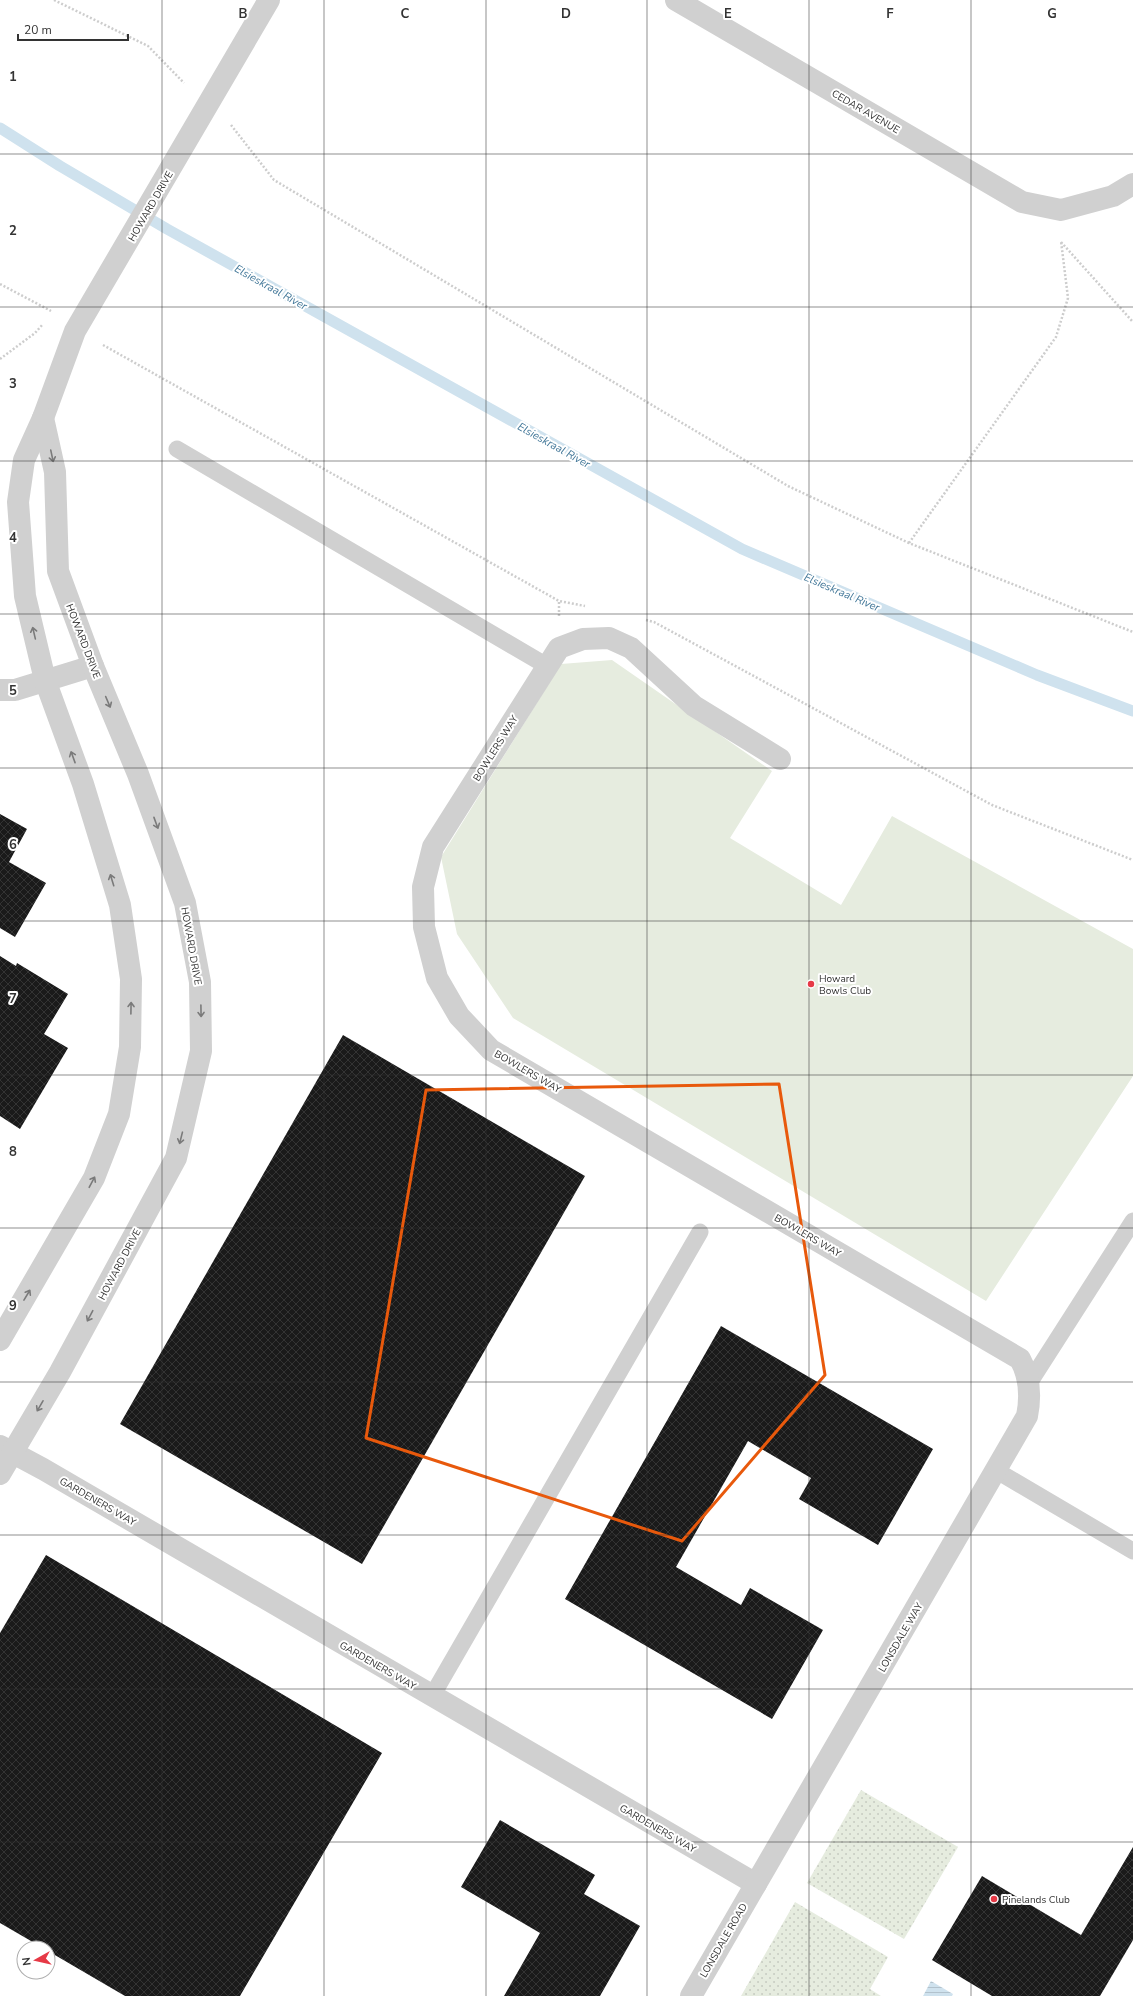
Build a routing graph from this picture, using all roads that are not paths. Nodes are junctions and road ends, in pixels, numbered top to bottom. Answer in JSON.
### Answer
{"nodes":[{"id":1,"x":270,"y":0,"type":"edge"},
{"id":2,"x":676,"y":0,"type":"edge"},
{"id":3,"x":1133,"y":184,"type":"edge"},
{"id":4,"x":44,"y":418,"type":"junction"},
{"id":5,"x":177,"y":449,"type":"dead end"},
{"id":6,"x":93,"y":666,"type":"junction"},
{"id":7,"x":548,"y":666,"type":"junction"},
{"id":8,"x":45,"y":680,"type":"junction"},
{"id":9,"x":0,"y":690,"type":"edge"},
{"id":10,"x":780,"y":758,"type":"dead end"},
{"id":11,"x":1133,"y":1221,"type":"edge"},
{"id":12,"x":700,"y":1232,"type":"dead end"},
{"id":13,"x":0,"y":1340,"type":"edge"},
{"id":14,"x":1028,"y":1385,"type":"junction"},
{"id":15,"x":6,"y":1449,"type":"edge"},
{"id":16,"x":997,"y":1471,"type":"junction"},
{"id":17,"x":0,"y":1474,"type":"edge"},
{"id":18,"x":1133,"y":1551,"type":"edge"},
{"id":19,"x":432,"y":1696,"type":"junction"},
{"id":20,"x":756,"y":1884,"type":"junction"},
{"id":21,"x":691,"y":1996,"type":"edge"}],
"edges":[{"from":1,"to":4,"type":"street","name":"HOWARD DRIVE"},
{"from":2,"to":3,"type":"street","name":"CEDAR AVENUE"},
{"from":4,"to":6,"type":"street","name":"HOWARD DRIVE","one_way":true},
{"from":8,"to":4,"type":"street","name":"HOWARD DRIVE","one_way":true},
{"from":5,"to":7,"type":"lane"},
{"from":6,"to":8,"type":"street"},
{"from":6,"to":15,"type":"street","name":"HOWARD DRIVE","one_way":true},
{"from":7,"to":10,"type":"street","name":"BOWLERS WAY"},
{"from":7,"to":14,"type":"street","name":"BOWLERS WAY"},
{"from":8,"to":9,"type":"street"},
{"from":13,"to":8,"type":"street","name":"HOWARD DRIVE","one_way":true},
{"from":11,"to":14,"type":"lane"},
{"from":12,"to":19,"type":"lane"},
{"from":14,"to":16,"type":"street","name":"LONSDALE WAY"},
{"from":15,"to":17,"type":"street","name":"HOWARD DRIVE"},
{"from":15,"to":19,"type":"street","name":"GARDENERS WAY"},
{"from":16,"to":18,"type":"lane"},
{"from":16,"to":20,"type":"street","name":"LONSDALE WAY"},
{"from":19,"to":20,"type":"street","name":"GARDENERS WAY"},
{"from":20,"to":21,"type":"street","name":"LONSDALE ROAD"}]}
